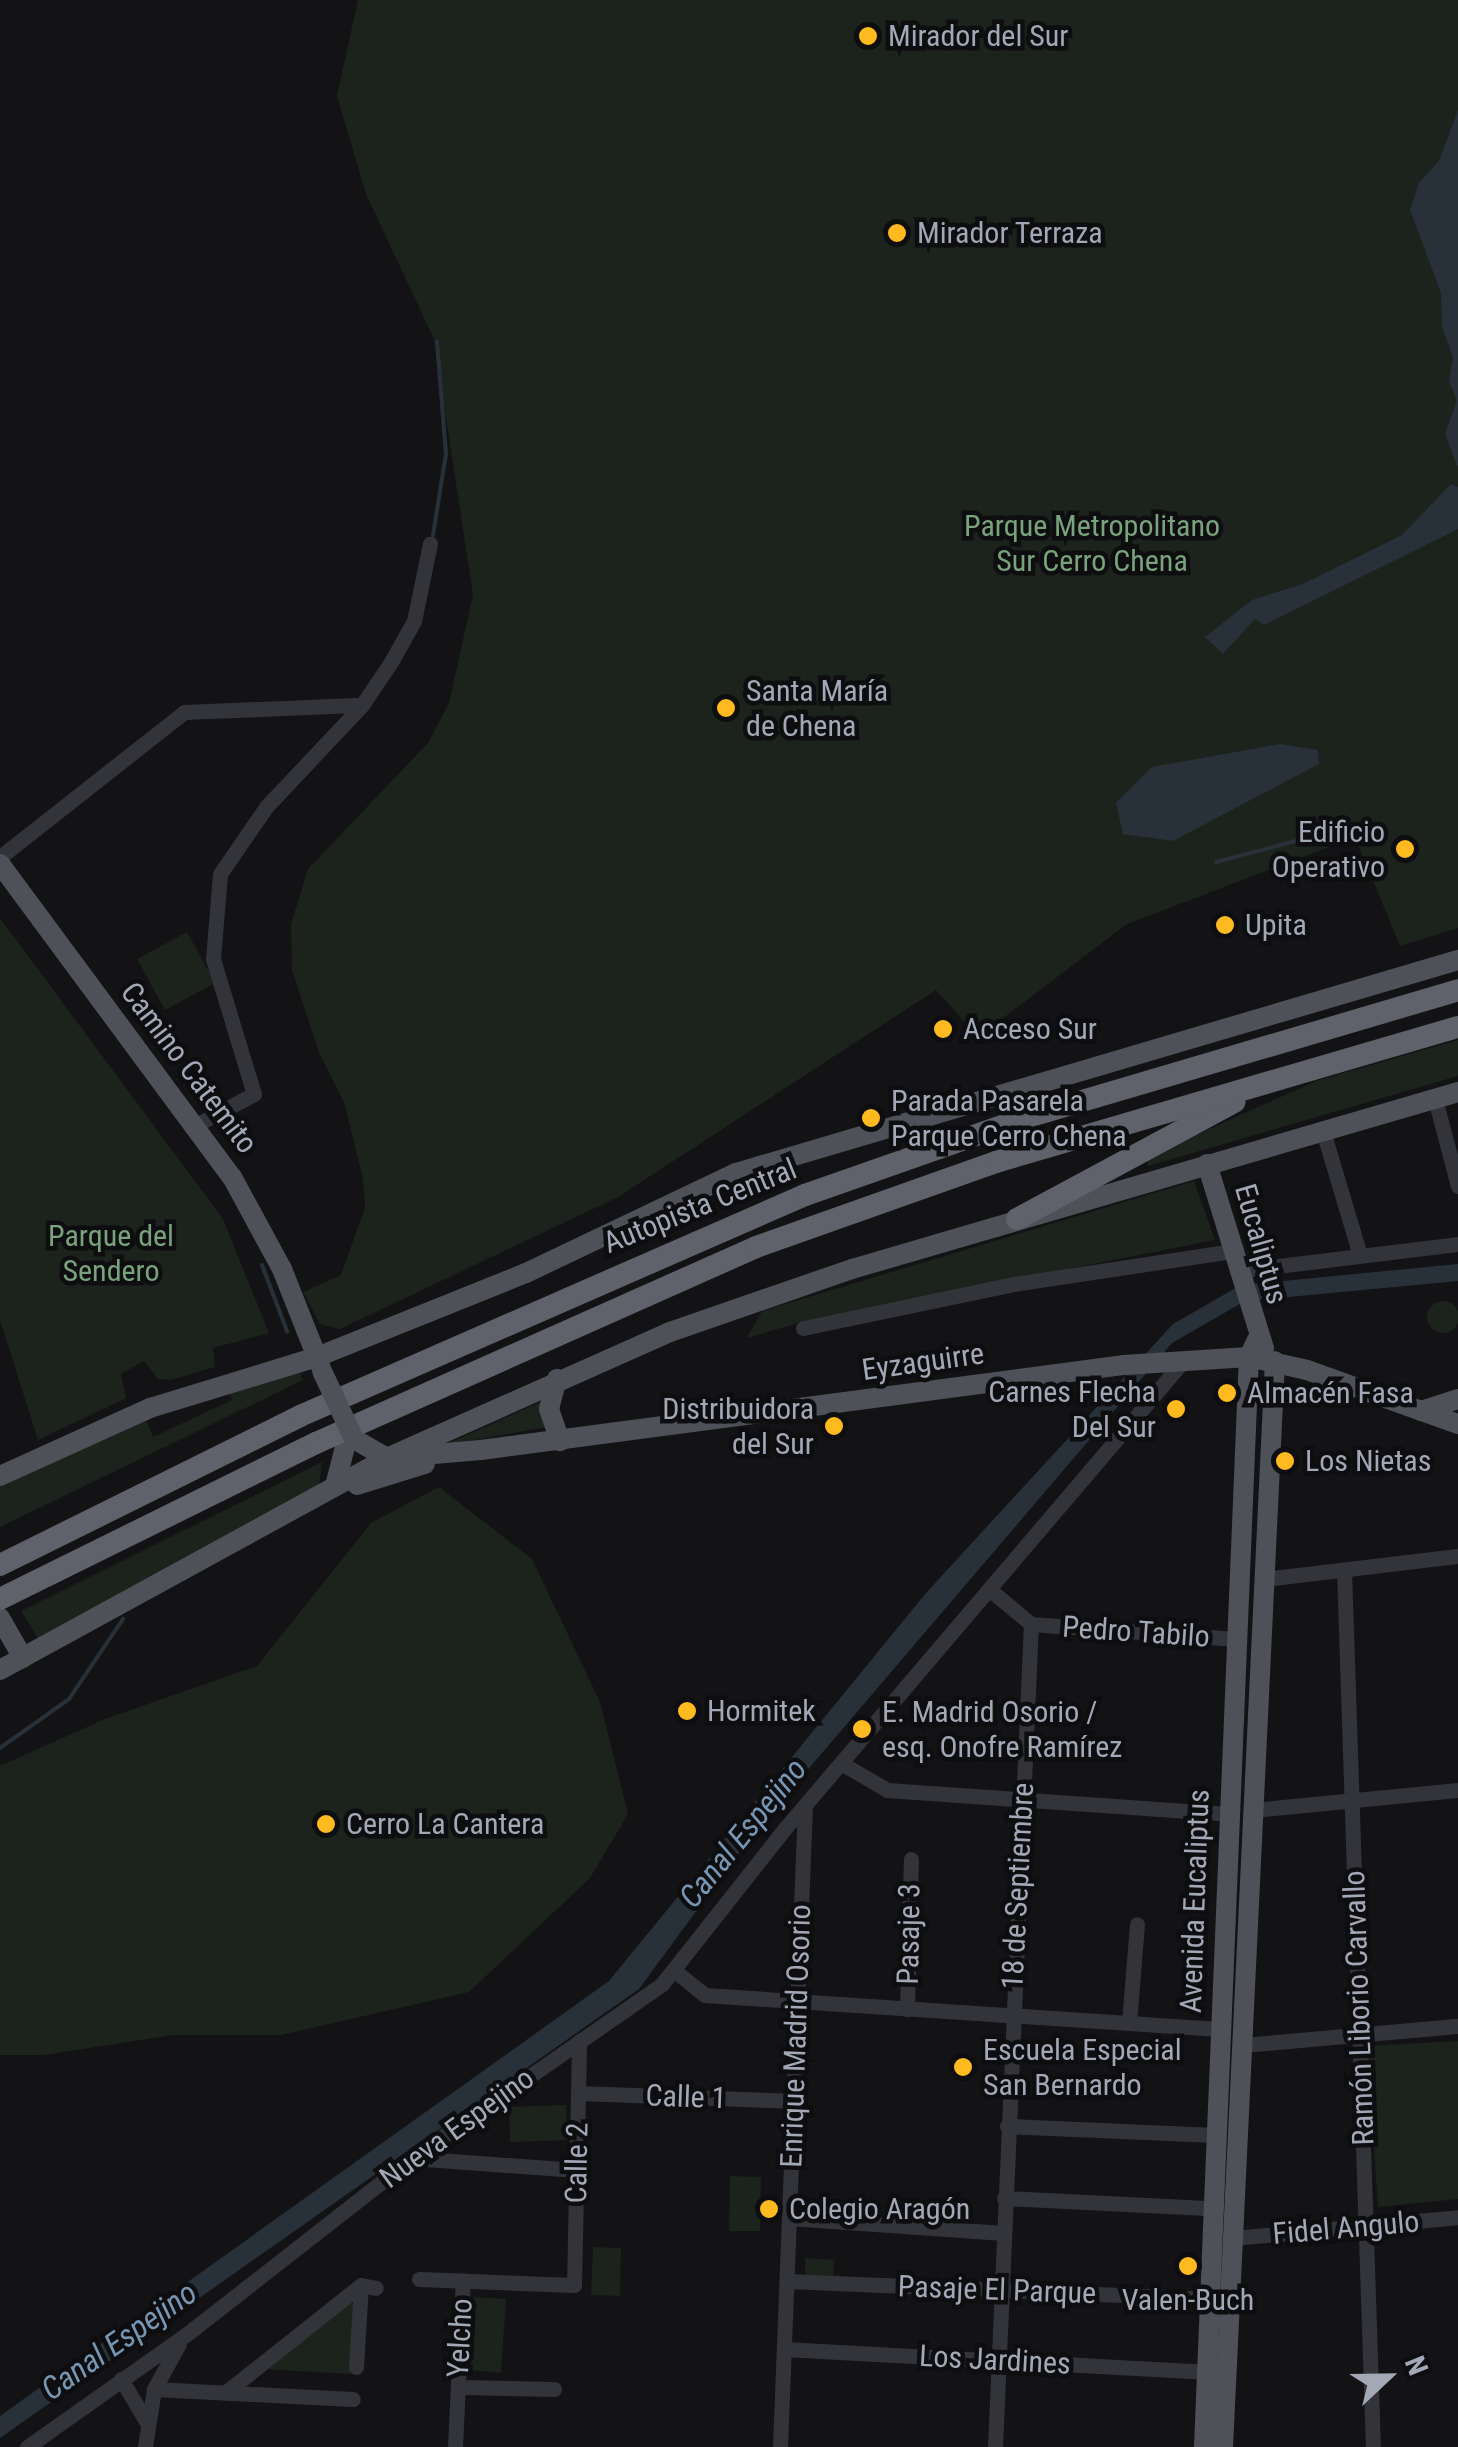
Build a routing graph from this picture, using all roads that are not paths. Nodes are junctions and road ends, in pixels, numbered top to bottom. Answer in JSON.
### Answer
{"nodes":[{"id":1,"x":430,"y":544,"type":"dead end"},
{"id":2,"x":362,"y":705,"type":"junction"},
{"id":3,"x":0,"y":860,"type":"edge"},
{"id":4,"x":1458,"y":960,"type":"edge"},
{"id":5,"x":1458,"y":990,"type":"edge"},
{"id":6,"x":1458,"y":1027,"type":"edge"},
{"id":7,"x":1304,"y":1072,"type":"junction"},
{"id":8,"x":1458,"y":1092,"type":"edge"},
{"id":9,"x":1435,"y":1099,"type":"junction"},
{"id":10,"x":194,"y":1126,"type":"junction"},
{"id":11,"x":1323,"y":1131,"type":"junction"},
{"id":12,"x":1207,"y":1164,"type":"junction"},
{"id":13,"x":1458,"y":1186,"type":"edge"},
{"id":14,"x":1017,"y":1219,"type":"junction"},
{"id":15,"x":1458,"y":1244,"type":"edge"},
{"id":16,"x":1360,"y":1255,"type":"junction"},
{"id":17,"x":1236,"y":1267,"type":"junction"},
{"id":18,"x":304,"y":1323,"type":"junction"},
{"id":19,"x":802,"y":1328,"type":"dead end"},
{"id":20,"x":1253,"y":1348,"type":"junction"},
{"id":21,"x":1174,"y":1361,"type":"junction"},
{"id":22,"x":1275,"y":1361,"type":"junction"},
{"id":23,"x":319,"y":1364,"type":"junction"},
{"id":24,"x":286,"y":1366,"type":"junction"},
{"id":25,"x":558,"y":1378,"type":"junction"},
{"id":26,"x":1458,"y":1399,"type":"edge"},
{"id":27,"x":1421,"y":1411,"type":"junction"},
{"id":28,"x":1458,"y":1424,"type":"edge"},
{"id":29,"x":348,"y":1436,"type":"junction"},
{"id":30,"x":560,"y":1440,"type":"junction"},
{"id":31,"x":481,"y":1450,"type":"junction"},
{"id":32,"x":387,"y":1458,"type":"junction"},
{"id":33,"x":0,"y":1476,"type":"edge"},
{"id":34,"x":335,"y":1486,"type":"junction"},
{"id":35,"x":290,"y":1510,"type":"junction"},
{"id":36,"x":1458,"y":1556,"type":"edge"},
{"id":37,"x":0,"y":1565,"type":"edge"},
{"id":38,"x":1344,"y":1570,"type":"junction"},
{"id":39,"x":1264,"y":1579,"type":"junction"},
{"id":40,"x":989,"y":1589,"type":"junction"},
{"id":41,"x":0,"y":1599,"type":"edge"},
{"id":42,"x":1031,"y":1624,"type":"junction"},
{"id":43,"x":5,"y":1628,"type":"edge"},
{"id":44,"x":1236,"y":1639,"type":"junction"},
{"id":45,"x":23,"y":1658,"type":"junction"},
{"id":46,"x":0,"y":1670,"type":"edge"},
{"id":47,"x":841,"y":1763,"type":"junction"},
{"id":48,"x":1458,"y":1790,"type":"edge"},
{"id":49,"x":1022,"y":1800,"type":"junction"},
{"id":50,"x":1354,"y":1800,"type":"junction"},
{"id":51,"x":806,"y":1806,"type":"junction"},
{"id":52,"x":1253,"y":1810,"type":"junction"},
{"id":53,"x":1228,"y":1814,"type":"junction"},
{"id":54,"x":804,"y":1834,"type":"junction"},
{"id":55,"x":768,"y":1854,"type":"junction"},
{"id":56,"x":911,"y":1859,"type":"dead end"},
{"id":57,"x":1137,"y":1924,"type":"dead end"},
{"id":58,"x":675,"y":1971,"type":"junction"},
{"id":59,"x":798,"y":2003,"type":"junction"},
{"id":60,"x":907,"y":2010,"type":"junction"},
{"id":61,"x":1012,"y":2016,"type":"junction"},
{"id":62,"x":1128,"y":2023,"type":"junction"},
{"id":63,"x":1458,"y":2026,"type":"edge"},
{"id":64,"x":1220,"y":2029,"type":"junction"},
{"id":65,"x":1360,"y":2035,"type":"junction"},
{"id":66,"x":579,"y":2041,"type":"junction"},
{"id":67,"x":1242,"y":2045,"type":"junction"},
{"id":68,"x":578,"y":2093,"type":"junction"},
{"id":69,"x":794,"y":2100,"type":"junction"},
{"id":70,"x":1007,"y":2126,"type":"junction"},
{"id":71,"x":1215,"y":2135,"type":"junction"},
{"id":72,"x":412,"y":2158,"type":"junction"},
{"id":73,"x":576,"y":2170,"type":"junction"},
{"id":74,"x":1004,"y":2198,"type":"junction"},
{"id":75,"x":1212,"y":2208,"type":"junction"},
{"id":76,"x":789,"y":2218,"type":"junction"},
{"id":77,"x":1458,"y":2218,"type":"edge"},
{"id":78,"x":1366,"y":2226,"type":"junction"},
{"id":79,"x":1003,"y":2232,"type":"junction"},
{"id":80,"x":1233,"y":2238,"type":"junction"},
{"id":81,"x":418,"y":2279,"type":"dead end"},
{"id":82,"x":463,"y":2280,"type":"junction"},
{"id":83,"x":787,"y":2281,"type":"junction"},
{"id":84,"x":574,"y":2285,"type":"joint"},
{"id":85,"x":1001,"y":2290,"type":"junction"},
{"id":86,"x":1208,"y":2299,"type":"junction"},
{"id":87,"x":192,"y":2330,"type":"junction"},
{"id":88,"x":784,"y":2350,"type":"junction"},
{"id":89,"x":998,"y":2360,"type":"junction"},
{"id":90,"x":356,"y":2367,"type":"dead end"},
{"id":91,"x":1205,"y":2372,"type":"junction"},
{"id":92,"x":126,"y":2376,"type":"junction"},
{"id":93,"x":458,"y":2388,"type":"junction"},
{"id":94,"x":154,"y":2389,"type":"junction"},
{"id":95,"x":554,"y":2389,"type":"dead end"},
{"id":96,"x":226,"y":2392,"type":"junction"},
{"id":97,"x":353,"y":2399,"type":"dead end"},
{"id":98,"x":147,"y":2425,"type":"junction"},
{"id":99,"x":27,"y":2447,"type":"edge"},
{"id":100,"x":145,"y":2447,"type":"edge"},
{"id":101,"x":455,"y":2447,"type":"edge"},
{"id":102,"x":780,"y":2447,"type":"edge"},
{"id":103,"x":995,"y":2447,"type":"edge"},
{"id":104,"x":1204,"y":2447,"type":"edge"},
{"id":105,"x":1222,"y":2447,"type":"edge"},
{"id":106,"x":1373,"y":2447,"type":"edge"}],
"edges":[{"from":1,"to":2,"type":"street"},
{"from":2,"to":3,"type":"street"},
{"from":2,"to":10,"type":"street"},
{"from":3,"to":10,"type":"main road","name":"Camino Catemito"},
{"from":4,"to":23,"type":"main road"},
{"from":5,"to":37,"type":"highway","name":"Autopista Central"},
{"from":6,"to":7,"type":"highway","name":"Autopista Central"},
{"from":7,"to":14,"type":"highway"},
{"from":7,"to":41,"type":"highway","name":"Autopista Central"},
{"from":8,"to":9,"type":"main road"},
{"from":9,"to":11,"type":"main road"},
{"from":9,"to":13,"type":"street"},
{"from":10,"to":18,"type":"main road","name":"Camino Catemito"},
{"from":11,"to":12,"type":"main road"},
{"from":11,"to":16,"type":"street"},
{"from":12,"to":14,"type":"main road"},
{"from":12,"to":17,"type":"main road","name":"Eucaliptus"},
{"from":14,"to":25,"type":"main road"},
{"from":15,"to":16,"type":"street"},
{"from":16,"to":17,"type":"street"},
{"from":17,"to":19,"type":"street"},
{"from":17,"to":20,"type":"main road","name":"Eucaliptus"},
{"from":18,"to":23,"type":"main road","name":"Camino Catemito"},
{"from":18,"to":24,"type":"main road"},
{"from":20,"to":21,"type":"main road","name":"Eyzaguirre"},
{"from":20,"to":22,"type":"main road","name":"Eucaliptus"},
{"from":20,"to":44,"type":"main road","name":"Avenida Eucaliptus"},
{"from":21,"to":30,"type":"main road","name":"Eyzaguirre"},
{"from":21,"to":40,"type":"street"},
{"from":22,"to":27,"type":"main road"},
{"from":22,"to":39,"type":"main road","name":"Avenida Eucaliptus"},
{"from":23,"to":24,"type":"main road"},
{"from":23,"to":29,"type":"main road","name":"Camino Catemito","bridge":true},
{"from":24,"to":33,"type":"main road"},
{"from":25,"to":30,"type":"main road"},
{"from":25,"to":32,"type":"main road"},
{"from":26,"to":27,"type":"main road"},
{"from":27,"to":28,"type":"main road"},
{"from":29,"to":32,"type":"main road"},
{"from":29,"to":34,"type":"main road"},
{"from":30,"to":31,"type":"main road","name":"Eyzaguirre"},
{"from":31,"to":32,"type":"main road","name":"Eyzaguirre"},
{"from":31,"to":35,"type":"main road"},
{"from":32,"to":34,"type":"main road"},
{"from":34,"to":35,"type":"main road"},
{"from":35,"to":45,"type":"main road"},
{"from":36,"to":38,"type":"street"},
{"from":38,"to":39,"type":"street"},
{"from":38,"to":50,"type":"street","name":"Ramón Liborio Carvallo"},
{"from":39,"to":52,"type":"main road","name":"Avenida Eucaliptus"},
{"from":40,"to":42,"type":"street","name":"Pedro Tabilo"},
{"from":40,"to":47,"type":"street"},
{"from":42,"to":44,"type":"street","name":"Pedro Tabilo"},
{"from":42,"to":49,"type":"street","name":"18 de Septiembre"},
{"from":43,"to":45,"type":"main road"},
{"from":44,"to":53,"type":"main road","name":"Avenida Eucaliptus"},
{"from":45,"to":46,"type":"main road"},
{"from":47,"to":49,"type":"street"},
{"from":47,"to":51,"type":"street","name":"Nueva Espejino"},
{"from":48,"to":50,"type":"street"},
{"from":49,"to":53,"type":"street"},
{"from":49,"to":61,"type":"street","name":"18 de Septiembre"},
{"from":50,"to":52,"type":"street"},
{"from":50,"to":65,"type":"street","name":"Ramón Liborio Carvallo"},
{"from":51,"to":54,"type":"street","name":"Enrique Madrid Osorio"},
{"from":51,"to":55,"type":"street","name":"Nueva Espejino"},
{"from":52,"to":67,"type":"main road","name":"Avenida Eucaliptus"},
{"from":53,"to":64,"type":"main road","name":"Avenida Eucaliptus"},
{"from":54,"to":55,"type":"street"},
{"from":54,"to":59,"type":"street","name":"Enrique Madrid Osorio"},
{"from":55,"to":58,"type":"street","name":"Nueva Espejino"},
{"from":56,"to":60,"type":"street","name":"Pasaje 3"},
{"from":57,"to":62,"type":"street"},
{"from":58,"to":59,"type":"street"},
{"from":58,"to":66,"type":"street","name":"Nueva Espejino"},
{"from":59,"to":60,"type":"street"},
{"from":59,"to":69,"type":"street","name":"Enrique Madrid Osorio"},
{"from":60,"to":61,"type":"street"},
{"from":61,"to":62,"type":"street"},
{"from":61,"to":70,"type":"street","name":"18 de Septiembre"},
{"from":62,"to":64,"type":"street"},
{"from":63,"to":65,"type":"street"},
{"from":64,"to":71,"type":"main road","name":"Avenida Eucaliptus"},
{"from":65,"to":67,"type":"street"},
{"from":65,"to":78,"type":"street","name":"Ramón Liborio Carvallo"},
{"from":66,"to":68,"type":"street","name":"Calle 2"},
{"from":66,"to":72,"type":"street","name":"Nueva Espejino"},
{"from":67,"to":80,"type":"main road","name":"Avenida Eucaliptus"},
{"from":68,"to":69,"type":"street","name":"Calle 1"},
{"from":68,"to":73,"type":"street","name":"Calle 2"},
{"from":69,"to":76,"type":"street","name":"Enrique Madrid Osorio"},
{"from":70,"to":71,"type":"street"},
{"from":70,"to":74,"type":"street","name":"18 de Septiembre"},
{"from":71,"to":75,"type":"main road","name":"Avenida Eucaliptus"},
{"from":72,"to":73,"type":"street"},
{"from":72,"to":87,"type":"street","name":"Nueva Espejino"},
{"from":73,"to":84,"type":"street","name":"Calle 2"},
{"from":74,"to":75,"type":"street"},
{"from":74,"to":79,"type":"street","name":"18 de Septiembre"},
{"from":75,"to":86,"type":"main road","name":"Avenida Eucaliptus"},
{"from":76,"to":79,"type":"street"},
{"from":76,"to":83,"type":"street","name":"Enrique Madrid Osorio"},
{"from":77,"to":78,"type":"street","name":"Fidel Angulo"},
{"from":78,"to":80,"type":"street","name":"Fidel Angulo"},
{"from":78,"to":106,"type":"street","name":"Ramón Liborio Carvallo"},
{"from":79,"to":85,"type":"street","name":"18 de Septiembre"},
{"from":80,"to":105,"type":"main road","name":"Avenida Eucaliptus"},
{"from":81,"to":82,"type":"street"},
{"from":82,"to":84,"type":"street","name":"Yelcho"},
{"from":82,"to":93,"type":"street","name":"Yelcho"},
{"from":83,"to":85,"type":"street","name":"Pasaje El Parque"},
{"from":83,"to":88,"type":"street","name":"Enrique Madrid Osorio"},
{"from":85,"to":86,"type":"street","name":"Pasaje El Parque"},
{"from":85,"to":89,"type":"street","name":"18 de Septiembre"},
{"from":86,"to":91,"type":"main road","name":"Avenida Eucaliptus"},
{"from":87,"to":92,"type":"street","name":"Nueva Espejino"},
{"from":87,"to":94,"type":"street"},
{"from":88,"to":89,"type":"street","name":"Los Jardines"},
{"from":88,"to":102,"type":"street","name":"Enrique Madrid Osorio"},
{"from":89,"to":91,"type":"street","name":"Los Jardines"},
{"from":89,"to":103,"type":"street","name":"18 de Septiembre"},
{"from":90,"to":96,"type":"street"},
{"from":91,"to":104,"type":"main road","name":"Avenida Eucaliptus"},
{"from":92,"to":94,"type":"street"},
{"from":92,"to":98,"type":"street"},
{"from":92,"to":99,"type":"street","name":"Nueva Espejino"},
{"from":93,"to":95,"type":"street"},
{"from":93,"to":101,"type":"street","name":"Yelcho"},
{"from":94,"to":96,"type":"street"},
{"from":94,"to":98,"type":"street"},
{"from":96,"to":97,"type":"street"},
{"from":98,"to":100,"type":"street"}]}
